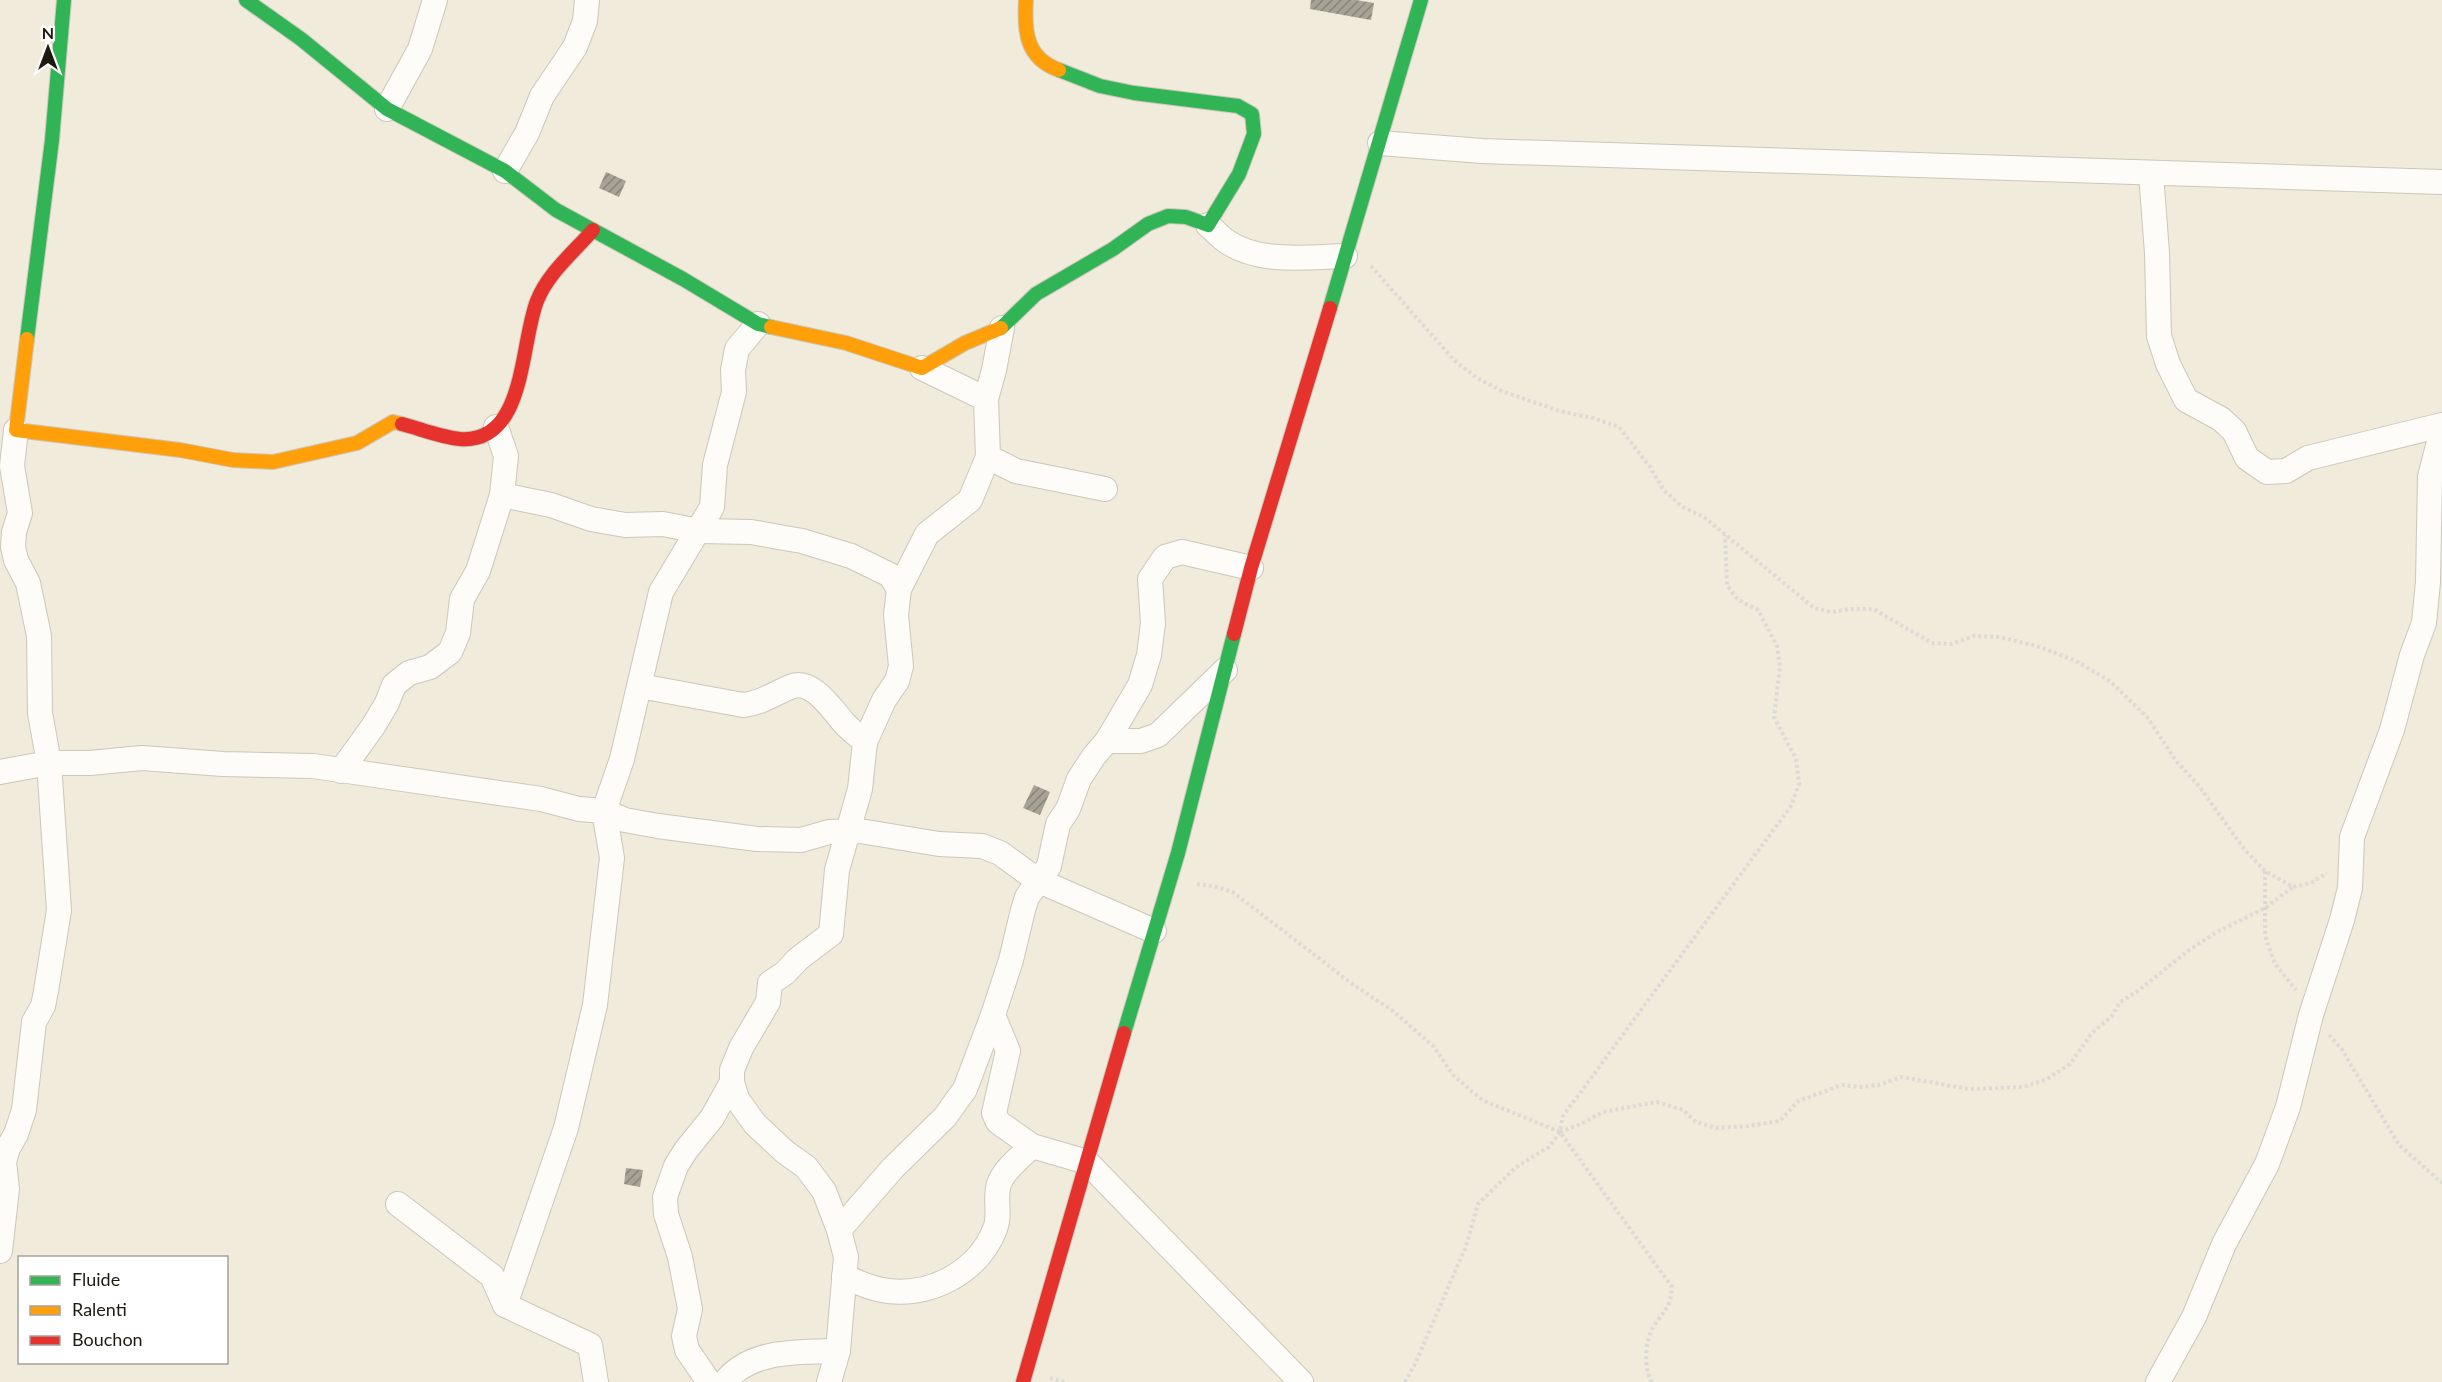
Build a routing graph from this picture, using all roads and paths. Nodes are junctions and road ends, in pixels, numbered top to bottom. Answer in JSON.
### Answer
{"nodes":[{"id":1,"x":64,"y":0,"type":"edge"},
{"id":2,"x":246,"y":0,"type":"edge"},
{"id":3,"x":435,"y":0,"type":"edge"},
{"id":4,"x":586,"y":0,"type":"edge"},
{"id":5,"x":1026,"y":0,"type":"edge"},
{"id":6,"x":1421,"y":0,"type":"edge"},
{"id":7,"x":387,"y":109,"type":"junction"},
{"id":8,"x":1380,"y":143,"type":"junction"},
{"id":9,"x":505,"y":171,"type":"junction"},
{"id":10,"x":2151,"y":174,"type":"junction"},
{"id":11,"x":2442,"y":182,"type":"edge"},
{"id":12,"x":1208,"y":225,"type":"junction"},
{"id":13,"x":593,"y":231,"type":"junction"},
{"id":14,"x":1345,"y":256,"type":"junction"},
{"id":15,"x":758,"y":324,"type":"junction"},
{"id":16,"x":1002,"y":328,"type":"junction"},
{"id":17,"x":922,"y":368,"type":"junction"},
{"id":18,"x":986,"y":399,"type":"junction"},
{"id":19,"x":2442,"y":425,"type":"edge"},
{"id":20,"x":496,"y":428,"type":"junction"},
{"id":21,"x":15,"y":430,"type":"junction"},
{"id":22,"x":2442,"y":430,"type":"edge"},
{"id":23,"x":988,"y":457,"type":"junction"},
{"id":24,"x":1105,"y":489,"type":"dead end"},
{"id":25,"x":502,"y":495,"type":"junction"},
{"id":26,"x":699,"y":531,"type":"junction"},
{"id":27,"x":1725,"y":534,"type":"junction"},
{"id":28,"x":1251,"y":568,"type":"junction"},
{"id":29,"x":899,"y":590,"type":"junction"},
{"id":30,"x":1227,"y":668,"type":"junction"},
{"id":31,"x":640,"y":686,"type":"junction"},
{"id":32,"x":1107,"y":741,"type":"junction"},
{"id":33,"x":865,"y":742,"type":"junction"},
{"id":34,"x":48,"y":764,"type":"junction"},
{"id":35,"x":341,"y":771,"type":"junction"},
{"id":36,"x":0,"y":772,"type":"edge"},
{"id":37,"x":604,"y":811,"type":"junction"},
{"id":38,"x":847,"y":831,"type":"junction"},
{"id":39,"x":2265,"y":870,"type":"junction"},
{"id":40,"x":2331,"y":870,"type":"dead end"},
{"id":41,"x":1170,"y":876,"type":"junction"},
{"id":42,"x":1037,"y":880,"type":"junction"},
{"id":43,"x":2293,"y":887,"type":"junction"},
{"id":44,"x":2265,"y":908,"type":"junction"},
{"id":45,"x":1154,"y":931,"type":"junction"},
{"id":46,"x":993,"y":1015,"type":"junction"},
{"id":47,"x":2311,"y":1015,"type":"junction"},
{"id":48,"x":732,"y":1082,"type":"junction"},
{"id":49,"x":1560,"y":1132,"type":"junction"},
{"id":50,"x":1032,"y":1146,"type":"junction"},
{"id":51,"x":1087,"y":1162,"type":"junction"},
{"id":52,"x":2442,"y":1183,"type":"edge"},
{"id":53,"x":398,"y":1204,"type":"dead end"},
{"id":54,"x":839,"y":1230,"type":"junction"},
{"id":55,"x":0,"y":1251,"type":"edge"},
{"id":56,"x":844,"y":1276,"type":"junction"},
{"id":57,"x":505,"y":1305,"type":"junction"},
{"id":58,"x":838,"y":1351,"type":"junction"},
{"id":59,"x":596,"y":1382,"type":"edge"},
{"id":60,"x":709,"y":1382,"type":"edge"},
{"id":61,"x":725,"y":1382,"type":"edge"},
{"id":62,"x":829,"y":1382,"type":"edge"},
{"id":63,"x":1023,"y":1382,"type":"edge"},
{"id":64,"x":1301,"y":1382,"type":"edge"},
{"id":65,"x":1405,"y":1382,"type":"edge"},
{"id":66,"x":1652,"y":1382,"type":"edge"},
{"id":67,"x":2158,"y":1382,"type":"edge"}],
"edges":[{"from":1,"to":21,"type":"street"},
{"from":2,"to":7,"type":"street"},
{"from":3,"to":7,"type":"street"},
{"from":4,"to":9,"type":"street"},
{"from":5,"to":12,"type":"street"},
{"from":6,"to":8,"type":"street"},
{"from":7,"to":9,"type":"street"},
{"from":8,"to":10,"type":"street"},
{"from":8,"to":14,"type":"street"},
{"from":9,"to":13,"type":"street"},
{"from":10,"to":11,"type":"street"},
{"from":10,"to":19,"type":"street"},
{"from":12,"to":14,"type":"street"},
{"from":12,"to":16,"type":"street"},
{"from":13,"to":15,"type":"street"},
{"from":13,"to":20,"type":"street"},
{"from":14,"to":27,"type":"path"},
{"from":14,"to":28,"type":"street"},
{"from":15,"to":17,"type":"street"},
{"from":15,"to":26,"type":"street"},
{"from":16,"to":17,"type":"street"},
{"from":16,"to":18,"type":"street"},
{"from":17,"to":18,"type":"street"},
{"from":18,"to":23,"type":"street"},
{"from":20,"to":21,"type":"street"},
{"from":20,"to":25,"type":"street"},
{"from":21,"to":34,"type":"street"},
{"from":22,"to":47,"type":"street"},
{"from":23,"to":24,"type":"street"},
{"from":23,"to":29,"type":"street"},
{"from":25,"to":26,"type":"street"},
{"from":25,"to":35,"type":"street"},
{"from":26,"to":29,"type":"street"},
{"from":26,"to":31,"type":"street"},
{"from":27,"to":39,"type":"path"},
{"from":27,"to":49,"type":"path"},
{"from":28,"to":30,"type":"street"},
{"from":28,"to":32,"type":"street"},
{"from":29,"to":33,"type":"street"},
{"from":30,"to":32,"type":"street"},
{"from":30,"to":41,"type":"street"},
{"from":31,"to":33,"type":"street"},
{"from":31,"to":37,"type":"street"},
{"from":32,"to":42,"type":"street"},
{"from":33,"to":38,"type":"street"},
{"from":34,"to":35,"type":"street"},
{"from":34,"to":36,"type":"street"},
{"from":34,"to":55,"type":"street"},
{"from":35,"to":37,"type":"street"},
{"from":37,"to":38,"type":"street"},
{"from":37,"to":57,"type":"street"},
{"from":38,"to":42,"type":"street"},
{"from":38,"to":48,"type":"street"},
{"from":39,"to":43,"type":"path"},
{"from":39,"to":44,"type":"path"},
{"from":40,"to":43,"type":"path"},
{"from":41,"to":45,"type":"street"},
{"from":41,"to":49,"type":"path"},
{"from":42,"to":45,"type":"street"},
{"from":42,"to":46,"type":"street"},
{"from":43,"to":44,"type":"path"},
{"from":44,"to":47,"type":"path"},
{"from":44,"to":49,"type":"path"},
{"from":45,"to":51,"type":"street"},
{"from":46,"to":50,"type":"street"},
{"from":46,"to":54,"type":"street"},
{"from":47,"to":52,"type":"path"},
{"from":47,"to":67,"type":"street"},
{"from":48,"to":54,"type":"street"},
{"from":48,"to":60,"type":"street"},
{"from":49,"to":65,"type":"path"},
{"from":49,"to":66,"type":"path"},
{"from":50,"to":51,"type":"street"},
{"from":50,"to":56,"type":"street"},
{"from":51,"to":63,"type":"street"},
{"from":51,"to":64,"type":"street"},
{"from":53,"to":57,"type":"street"},
{"from":54,"to":56,"type":"street"},
{"from":56,"to":58,"type":"street"},
{"from":57,"to":59,"type":"street"},
{"from":58,"to":61,"type":"street"},
{"from":58,"to":62,"type":"street"}]}
